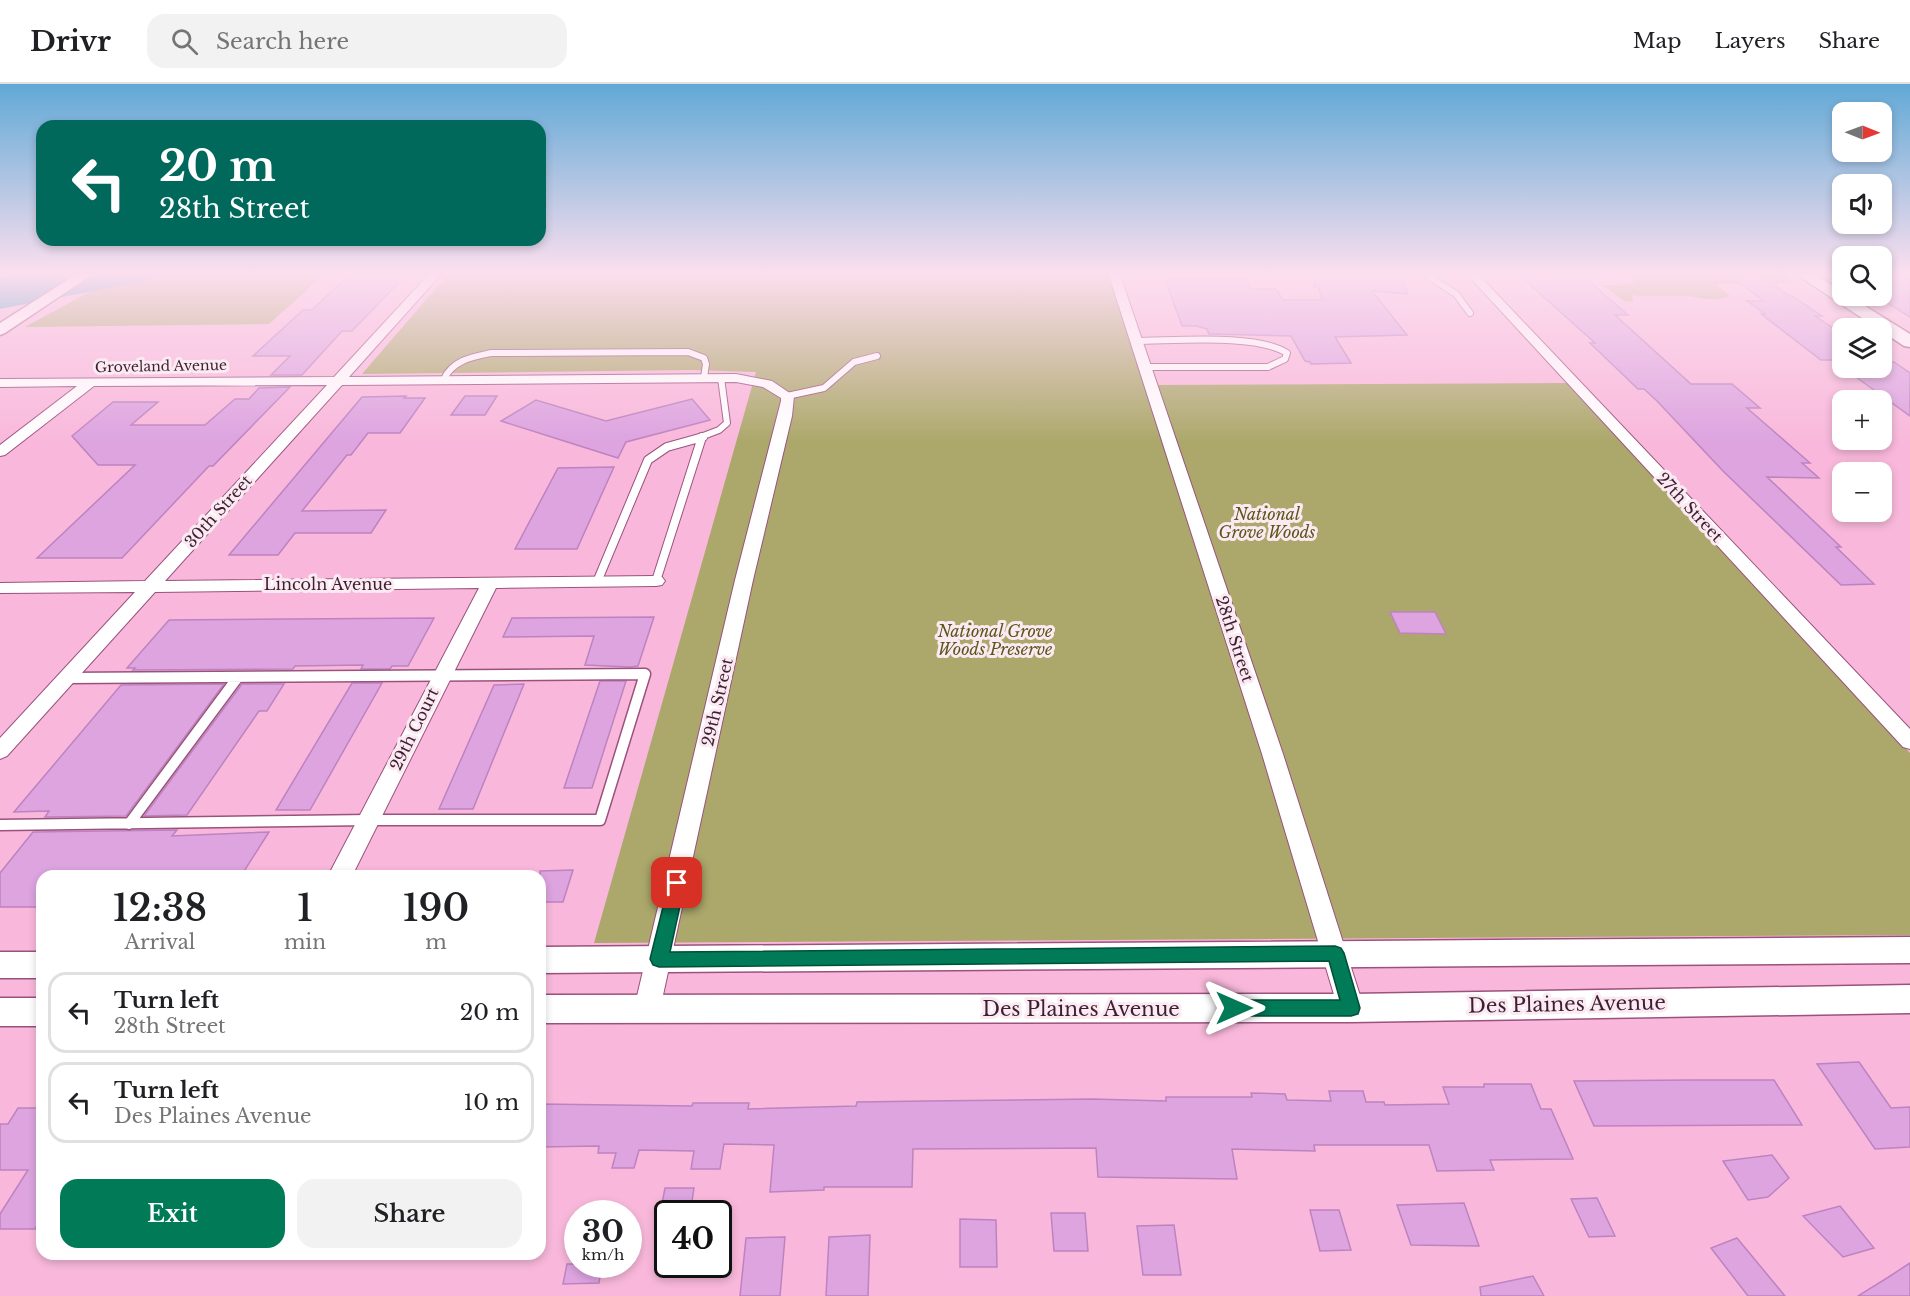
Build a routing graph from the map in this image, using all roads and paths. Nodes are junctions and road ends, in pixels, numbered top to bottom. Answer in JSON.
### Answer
{"nodes":[{"id":1,"x":385,"y":329,"type":"edge"},
{"id":2,"x":1131,"y":329,"type":"edge"},
{"id":3,"x":1523,"y":329,"type":"edge"},
{"id":4,"x":1889,"y":329,"type":"edge"},
{"id":5,"x":1135,"y":341,"type":"junction"},
{"id":6,"x":1910,"y":342,"type":"edge"},
{"id":7,"x":877,"y":356,"type":"dead end"},
{"id":8,"x":1143,"y":367,"type":"junction"},
{"id":9,"x":704,"y":378,"type":"junction"},
{"id":10,"x":721,"y":378,"type":"junction"},
{"id":11,"x":444,"y":379,"type":"junction"},
{"id":12,"x":337,"y":380,"type":"junction"},
{"id":13,"x":90,"y":382,"type":"junction"},
{"id":14,"x":0,"y":383,"type":"edge"},
{"id":15,"x":787,"y":396,"type":"junction"},
{"id":16,"x":702,"y":436,"type":"junction"},
{"id":17,"x":0,"y":452,"type":"edge"},
{"id":18,"x":656,"y":581,"type":"joint"},
{"id":19,"x":597,"y":582,"type":"junction"},
{"id":20,"x":489,"y":583,"type":"junction"},
{"id":21,"x":150,"y":586,"type":"junction"},
{"id":22,"x":0,"y":588,"type":"edge"},
{"id":23,"x":441,"y":675,"type":"junction"},
{"id":24,"x":238,"y":677,"type":"junction"},
{"id":25,"x":66,"y":678,"type":"junction"},
{"id":26,"x":1910,"y":742,"type":"edge"},
{"id":27,"x":0,"y":751,"type":"edge"},
{"id":28,"x":370,"y":820,"type":"junction"},
{"id":29,"x":129,"y":824,"type":"junction"},
{"id":30,"x":0,"y":825,"type":"edge"},
{"id":31,"x":343,"y":870,"type":"edge"},
{"id":32,"x":1910,"y":950,"type":"edge"},
{"id":33,"x":1335,"y":953,"type":"junction"},
{"id":34,"x":659,"y":959,"type":"junction"},
{"id":35,"x":546,"y":960,"type":"edge"},
{"id":36,"x":0,"y":965,"type":"edge"},
{"id":37,"x":36,"y":965,"type":"edge"},
{"id":38,"x":1910,"y":999,"type":"edge"},
{"id":39,"x":1351,"y":1008,"type":"junction"},
{"id":40,"x":546,"y":1009,"type":"edge"},
{"id":41,"x":647,"y":1009,"type":"junction"},
{"id":42,"x":0,"y":1012,"type":"edge"},
{"id":43,"x":36,"y":1012,"type":"edge"}],
"edges":[{"from":1,"to":12,"type":"street","name":"30th Street"},
{"from":2,"to":5,"type":"street","name":"28th Street"},
{"from":3,"to":26,"type":"street","name":"27th Street"},
{"from":4,"to":6,"type":"main road"},
{"from":5,"to":8,"type":"street","name":"28th Street"},
{"from":5,"to":8,"type":"lane"},
{"from":7,"to":15,"type":"lane"},
{"from":8,"to":33,"type":"street","name":"28th Street"},
{"from":9,"to":10,"type":"street","name":"Groveland Avenue"},
{"from":9,"to":11,"type":"street","name":"Groveland Avenue"},
{"from":9,"to":11,"type":"lane"},
{"from":10,"to":15,"type":"street","name":"Groveland Avenue"},
{"from":10,"to":16,"type":"lane"},
{"from":11,"to":12,"type":"street","name":"Groveland Avenue"},
{"from":12,"to":13,"type":"street","name":"Groveland Avenue"},
{"from":12,"to":21,"type":"street","name":"30th Street"},
{"from":13,"to":14,"type":"street","name":"Groveland Avenue"},
{"from":13,"to":17,"type":"street"},
{"from":15,"to":34,"type":"street","name":"29th Street"},
{"from":16,"to":18,"type":"lane"},
{"from":16,"to":19,"type":"lane"},
{"from":18,"to":19,"type":"street","name":"Lincoln Avenue"},
{"from":19,"to":20,"type":"street","name":"Lincoln Avenue"},
{"from":20,"to":21,"type":"street","name":"Lincoln Avenue"},
{"from":20,"to":23,"type":"street","name":"29th Court"},
{"from":21,"to":22,"type":"street","name":"Lincoln Avenue"},
{"from":21,"to":25,"type":"street","name":"30th Street"},
{"from":23,"to":24,"type":"lane"},
{"from":23,"to":28,"type":"street","name":"29th Court"},
{"from":23,"to":28,"type":"lane"},
{"from":24,"to":25,"type":"lane"},
{"from":24,"to":29,"type":"lane"},
{"from":25,"to":27,"type":"street","name":"30th Street"},
{"from":28,"to":29,"type":"lane"},
{"from":28,"to":31,"type":"street","name":"29th Court"},
{"from":29,"to":30,"type":"lane"},
{"from":32,"to":33,"type":"street"},
{"from":33,"to":34,"type":"street"},
{"from":33,"to":39,"type":"street","name":"28th Street"},
{"from":34,"to":35,"type":"street"},
{"from":34,"to":41,"type":"street","name":"29th Street"},
{"from":36,"to":37,"type":"street"},
{"from":38,"to":39,"type":"street","name":"Des Plaines Avenue"},
{"from":39,"to":41,"type":"street","name":"Des Plaines Avenue"},
{"from":40,"to":41,"type":"street","name":"Des Plaines Avenue"},
{"from":42,"to":43,"type":"street"}]}
